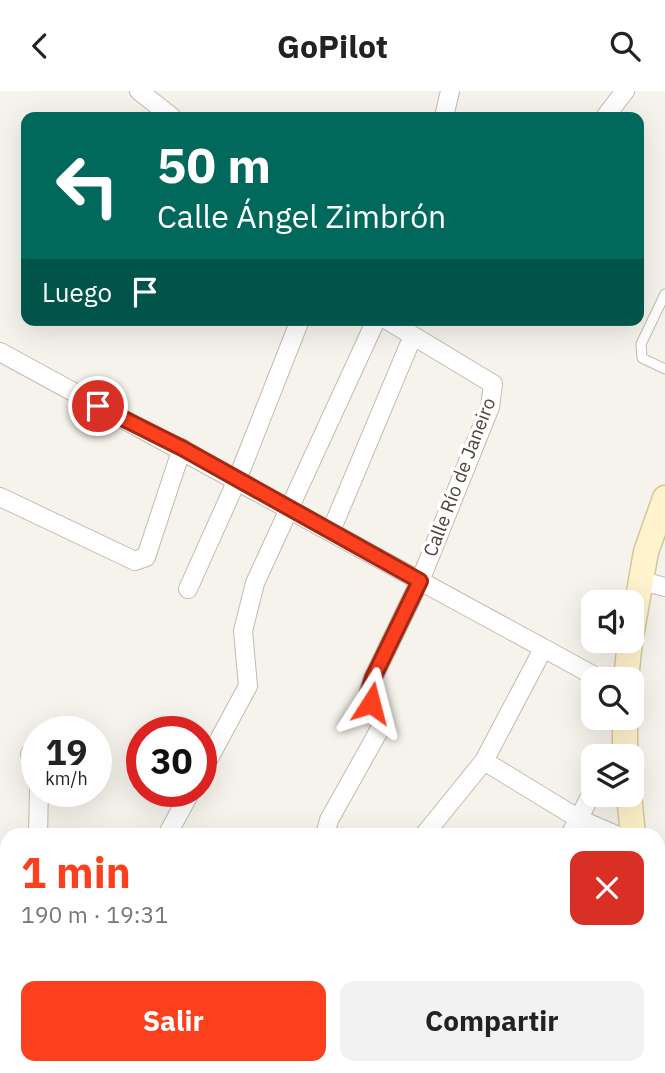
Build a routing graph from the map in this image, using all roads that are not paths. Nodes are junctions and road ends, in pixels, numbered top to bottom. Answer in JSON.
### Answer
{"nodes":[{"id":1,"x":139,"y":91,"type":"edge"},
{"id":2,"x":450,"y":91,"type":"edge"},
{"id":3,"x":625,"y":91,"type":"edge"},
{"id":4,"x":166,"y":112,"type":"edge"},
{"id":5,"x":445,"y":112,"type":"edge"},
{"id":6,"x":610,"y":112,"type":"edge"},
{"id":7,"x":665,"y":294,"type":"edge"},
{"id":8,"x":298,"y":326,"type":"edge"},
{"id":9,"x":373,"y":326,"type":"edge"},
{"id":10,"x":395,"y":326,"type":"edge"},
{"id":11,"x":412,"y":338,"type":"junction"},
{"id":12,"x":0,"y":352,"type":"edge"},
{"id":13,"x":665,"y":369,"type":"edge"},
{"id":14,"x":182,"y":448,"type":"junction"},
{"id":15,"x":237,"y":480,"type":"junction"},
{"id":16,"x":0,"y":497,"type":"edge"},
{"id":17,"x":665,"y":498,"type":"edge"},
{"id":18,"x":290,"y":511,"type":"junction"},
{"id":19,"x":331,"y":531,"type":"junction"},
{"id":20,"x":639,"y":580,"type":"junction"},
{"id":21,"x":420,"y":581,"type":"junction"},
{"id":22,"x":665,"y":587,"type":"edge"},
{"id":23,"x":188,"y":589,"type":"dead end"},
{"id":24,"x":638,"y":590,"type":"edge"},
{"id":25,"x":543,"y":649,"type":"junction"},
{"id":26,"x":581,"y":669,"type":"edge"},
{"id":27,"x":217,"y":743,"type":"edge"},
{"id":28,"x":484,"y":761,"type":"junction"},
{"id":29,"x":39,"y":807,"type":"edge"},
{"id":30,"x":182,"y":807,"type":"edge"},
{"id":31,"x":585,"y":807,"type":"edge"},
{"id":32,"x":630,"y":807,"type":"edge"},
{"id":33,"x":579,"y":819,"type":"junction"},
{"id":34,"x":38,"y":828,"type":"edge"},
{"id":35,"x":171,"y":828,"type":"edge"},
{"id":36,"x":327,"y":828,"type":"edge"},
{"id":37,"x":431,"y":828,"type":"edge"},
{"id":38,"x":574,"y":828,"type":"edge"},
{"id":39,"x":600,"y":828,"type":"edge"},
{"id":40,"x":632,"y":828,"type":"edge"}],
"edges":[{"from":1,"to":4,"type":"street"},
{"from":2,"to":5,"type":"street"},
{"from":3,"to":6,"type":"street"},
{"from":7,"to":13,"type":"lane"},
{"from":8,"to":15,"type":"street"},
{"from":9,"to":18,"type":"street"},
{"from":10,"to":11,"type":"street"},
{"from":11,"to":19,"type":"street"},
{"from":11,"to":21,"type":"street","name":"Calle Río de Janeiro"},
{"from":12,"to":14,"type":"street"},
{"from":14,"to":15,"type":"street"},
{"from":14,"to":16,"type":"street"},
{"from":15,"to":18,"type":"street"},
{"from":15,"to":23,"type":"street"},
{"from":17,"to":20,"type":"main road"},
{"from":18,"to":19,"type":"street"},
{"from":18,"to":27,"type":"street"},
{"from":19,"to":21,"type":"street"},
{"from":20,"to":22,"type":"street"},
{"from":20,"to":24,"type":"main road"},
{"from":21,"to":25,"type":"street"},
{"from":21,"to":36,"type":"street","name":"Calle Río de Janeiro"},
{"from":25,"to":26,"type":"street"},
{"from":25,"to":28,"type":"street"},
{"from":28,"to":33,"type":"street"},
{"from":28,"to":37,"type":"street"},
{"from":29,"to":34,"type":"street"},
{"from":30,"to":35,"type":"street"},
{"from":31,"to":33,"type":"street"},
{"from":32,"to":40,"type":"main road"},
{"from":33,"to":38,"type":"street"},
{"from":33,"to":39,"type":"street"}]}
